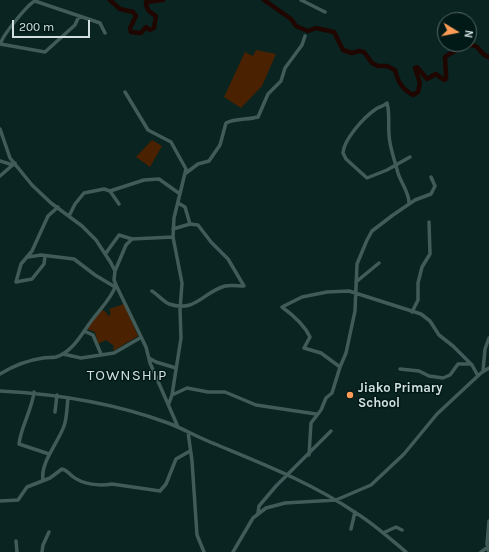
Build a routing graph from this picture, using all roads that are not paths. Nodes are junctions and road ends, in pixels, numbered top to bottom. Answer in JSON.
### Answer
{"nodes":[{"id":1,"x":300,"y":0,"type":"edge"},
{"id":2,"x":325,"y":12,"type":"dead end"},
{"id":3,"x":79,"y":16,"type":"junction"},
{"id":4,"x":105,"y":33,"type":"dead end"},
{"id":5,"x":305,"y":36,"type":"dead end"},
{"id":6,"x":0,"y":43,"type":"edge"},
{"id":7,"x":125,"y":92,"type":"dead end"},
{"id":8,"x":0,"y":129,"type":"edge"},
{"id":9,"x":410,"y":157,"type":"dead end"},
{"id":10,"x":0,"y":162,"type":"edge"},
{"id":11,"x":14,"y":164,"type":"junction"},
{"id":12,"x":396,"y":164,"type":"junction"},
{"id":13,"x":185,"y":174,"type":"junction"},
{"id":14,"x":0,"y":176,"type":"edge"},
{"id":15,"x":431,"y":177,"type":"dead end"},
{"id":16,"x":110,"y":191,"type":"junction"},
{"id":17,"x":180,"y":194,"type":"junction"},
{"id":18,"x":178,"y":203,"type":"junction"},
{"id":19,"x":119,"y":204,"type":"dead end"},
{"id":20,"x":409,"y":204,"type":"junction"},
{"id":21,"x":58,"y":207,"type":"junction"},
{"id":22,"x":70,"y":216,"type":"junction"},
{"id":23,"x":429,"y":222,"type":"dead end"},
{"id":24,"x":190,"y":224,"type":"junction"},
{"id":25,"x":173,"y":229,"type":"junction"},
{"id":26,"x":173,"y":237,"type":"junction"},
{"id":27,"x":132,"y":239,"type":"junction"},
{"id":28,"x":106,"y":254,"type":"junction"},
{"id":29,"x":46,"y":256,"type":"junction"},
{"id":30,"x":28,"y":257,"type":"junction"},
{"id":31,"x":379,"y":262,"type":"dead end"},
{"id":32,"x":114,"y":271,"type":"junction"},
{"id":33,"x":356,"y":282,"type":"junction"},
{"id":34,"x":116,"y":286,"type":"junction"},
{"id":35,"x":152,"y":290,"type":"dead end"},
{"id":36,"x":355,"y":293,"type":"junction"},
{"id":37,"x":180,"y":306,"type":"junction"},
{"id":38,"x":412,"y":312,"type":"junction"},
{"id":39,"x":84,"y":331,"type":"junction"},
{"id":40,"x":140,"y":338,"type":"junction"},
{"id":41,"x":489,"y":338,"type":"edge"},
{"id":42,"x":63,"y":354,"type":"junction"},
{"id":43,"x":101,"y":354,"type":"junction"},
{"id":44,"x":149,"y":358,"type":"junction"},
{"id":45,"x":470,"y":364,"type":"junction"},
{"id":46,"x":340,"y":367,"type":"junction"},
{"id":47,"x":176,"y":368,"type":"junction"},
{"id":48,"x":489,"y":368,"type":"edge"},
{"id":49,"x":400,"y":370,"type":"dead end"},
{"id":50,"x":483,"y":372,"type":"junction"},
{"id":51,"x":0,"y":374,"type":"edge"},
{"id":52,"x":478,"y":376,"type":"junction"},
{"id":53,"x":0,"y":391,"type":"edge"},
{"id":54,"x":34,"y":392,"type":"junction"},
{"id":55,"x":57,"y":395,"type":"junction"},
{"id":56,"x":172,"y":395,"type":"junction"},
{"id":57,"x":68,"y":398,"type":"junction"},
{"id":58,"x":169,"y":404,"type":"junction"},
{"id":59,"x":55,"y":412,"type":"dead end"},
{"id":60,"x":316,"y":414,"type":"junction"},
{"id":61,"x":178,"y":427,"type":"junction"},
{"id":62,"x":331,"y":431,"type":"dead end"},
{"id":63,"x":188,"y":432,"type":"junction"},
{"id":64,"x":190,"y":451,"type":"junction"},
{"id":65,"x":49,"y":454,"type":"junction"},
{"id":66,"x":309,"y":455,"type":"junction"},
{"id":67,"x":287,"y":475,"type":"junction"},
{"id":68,"x":43,"y":480,"type":"junction"},
{"id":69,"x":18,"y":500,"type":"junction"},
{"id":70,"x":336,"y":500,"type":"junction"},
{"id":71,"x":0,"y":501,"type":"edge"},
{"id":72,"x":18,"y":506,"type":"dead end"},
{"id":73,"x":355,"y":512,"type":"junction"},
{"id":74,"x":258,"y":513,"type":"junction"},
{"id":75,"x":489,"y":521,"type":"edge"},
{"id":76,"x":351,"y":529,"type":"dead end"},
{"id":77,"x":402,"y":530,"type":"dead end"},
{"id":78,"x":49,"y":532,"type":"dead end"},
{"id":79,"x":383,"y":533,"type":"junction"},
{"id":80,"x":16,"y":541,"type":"dead end"},
{"id":81,"x":488,"y":547,"type":"edge"},
{"id":82,"x":17,"y":552,"type":"edge"},
{"id":83,"x":42,"y":552,"type":"edge"},
{"id":84,"x":204,"y":552,"type":"edge"},
{"id":85,"x":233,"y":552,"type":"edge"},
{"id":86,"x":405,"y":552,"type":"edge"},
{"id":87,"x":480,"y":552,"type":"edge"},
{"id":88,"x":489,"y":552,"type":"edge"}],
"edges":[{"from":1,"to":2,"type":"street"},
{"from":3,"to":4,"type":"street"},
{"from":3,"to":6,"type":"street"},
{"from":3,"to":6,"type":"street"},
{"from":5,"to":13,"type":"street"},
{"from":7,"to":13,"type":"street"},
{"from":8,"to":11,"type":"street"},
{"from":9,"to":12,"type":"street"},
{"from":10,"to":11,"type":"street"},
{"from":11,"to":14,"type":"street"},
{"from":11,"to":21,"type":"street"},
{"from":12,"to":12,"type":"street"},
{"from":12,"to":20,"type":"street"},
{"from":13,"to":17,"type":"street"},
{"from":15,"to":20,"type":"street"},
{"from":16,"to":17,"type":"street"},
{"from":16,"to":19,"type":"street"},
{"from":16,"to":22,"type":"street"},
{"from":17,"to":18,"type":"street"},
{"from":18,"to":24,"type":"street"},
{"from":18,"to":25,"type":"street"},
{"from":20,"to":33,"type":"street"},
{"from":21,"to":22,"type":"street"},
{"from":21,"to":30,"type":"street"},
{"from":22,"to":28,"type":"street"},
{"from":23,"to":38,"type":"street"},
{"from":24,"to":25,"type":"street"},
{"from":24,"to":37,"type":"street"},
{"from":25,"to":26,"type":"street"},
{"from":26,"to":27,"type":"street"},
{"from":26,"to":37,"type":"street"},
{"from":27,"to":28,"type":"street"},
{"from":27,"to":32,"type":"street"},
{"from":28,"to":32,"type":"street"},
{"from":29,"to":30,"type":"street"},
{"from":29,"to":30,"type":"street"},
{"from":29,"to":34,"type":"street"},
{"from":31,"to":33,"type":"street"},
{"from":32,"to":34,"type":"street"},
{"from":33,"to":36,"type":"street"},
{"from":34,"to":39,"type":"street"},
{"from":34,"to":40,"type":"street"},
{"from":35,"to":37,"type":"street"},
{"from":36,"to":38,"type":"street"},
{"from":36,"to":46,"type":"street"},
{"from":36,"to":46,"type":"street"},
{"from":37,"to":47,"type":"street"},
{"from":38,"to":45,"type":"street"},
{"from":39,"to":42,"type":"street"},
{"from":39,"to":43,"type":"street"},
{"from":40,"to":43,"type":"street"},
{"from":40,"to":44,"type":"street"},
{"from":41,"to":50,"type":"street"},
{"from":42,"to":43,"type":"street"},
{"from":42,"to":51,"type":"street"},
{"from":44,"to":47,"type":"street"},
{"from":44,"to":58,"type":"street"},
{"from":45,"to":49,"type":"street"},
{"from":45,"to":52,"type":"street"},
{"from":46,"to":60,"type":"street"},
{"from":47,"to":56,"type":"street"},
{"from":48,"to":50,"type":"street"},
{"from":50,"to":52,"type":"street"},
{"from":52,"to":70,"type":"street"},
{"from":53,"to":54,"type":"street"},
{"from":54,"to":55,"type":"street"},
{"from":54,"to":65,"type":"street"},
{"from":55,"to":57,"type":"street"},
{"from":55,"to":59,"type":"street"},
{"from":56,"to":58,"type":"street"},
{"from":56,"to":60,"type":"street"},
{"from":57,"to":61,"type":"street"},
{"from":57,"to":65,"type":"street"},
{"from":58,"to":61,"type":"street"},
{"from":60,"to":66,"type":"street"},
{"from":61,"to":63,"type":"street"},
{"from":62,"to":66,"type":"street"},
{"from":63,"to":64,"type":"street"},
{"from":63,"to":67,"type":"street"},
{"from":64,"to":68,"type":"street"},
{"from":64,"to":84,"type":"street"},
{"from":65,"to":68,"type":"street"},
{"from":66,"to":67,"type":"street"},
{"from":67,"to":70,"type":"street"},
{"from":67,"to":74,"type":"street"},
{"from":68,"to":69,"type":"street"},
{"from":69,"to":71,"type":"street"},
{"from":69,"to":72,"type":"street"},
{"from":70,"to":73,"type":"street"},
{"from":70,"to":74,"type":"street"},
{"from":73,"to":76,"type":"street"},
{"from":73,"to":79,"type":"street"},
{"from":74,"to":85,"type":"street"},
{"from":75,"to":81,"type":"street"},
{"from":77,"to":79,"type":"street"},
{"from":78,"to":83,"type":"street"},
{"from":79,"to":86,"type":"street"},
{"from":80,"to":82,"type":"street"},
{"from":81,"to":87,"type":"street"},
{"from":81,"to":88,"type":"street"}]}
